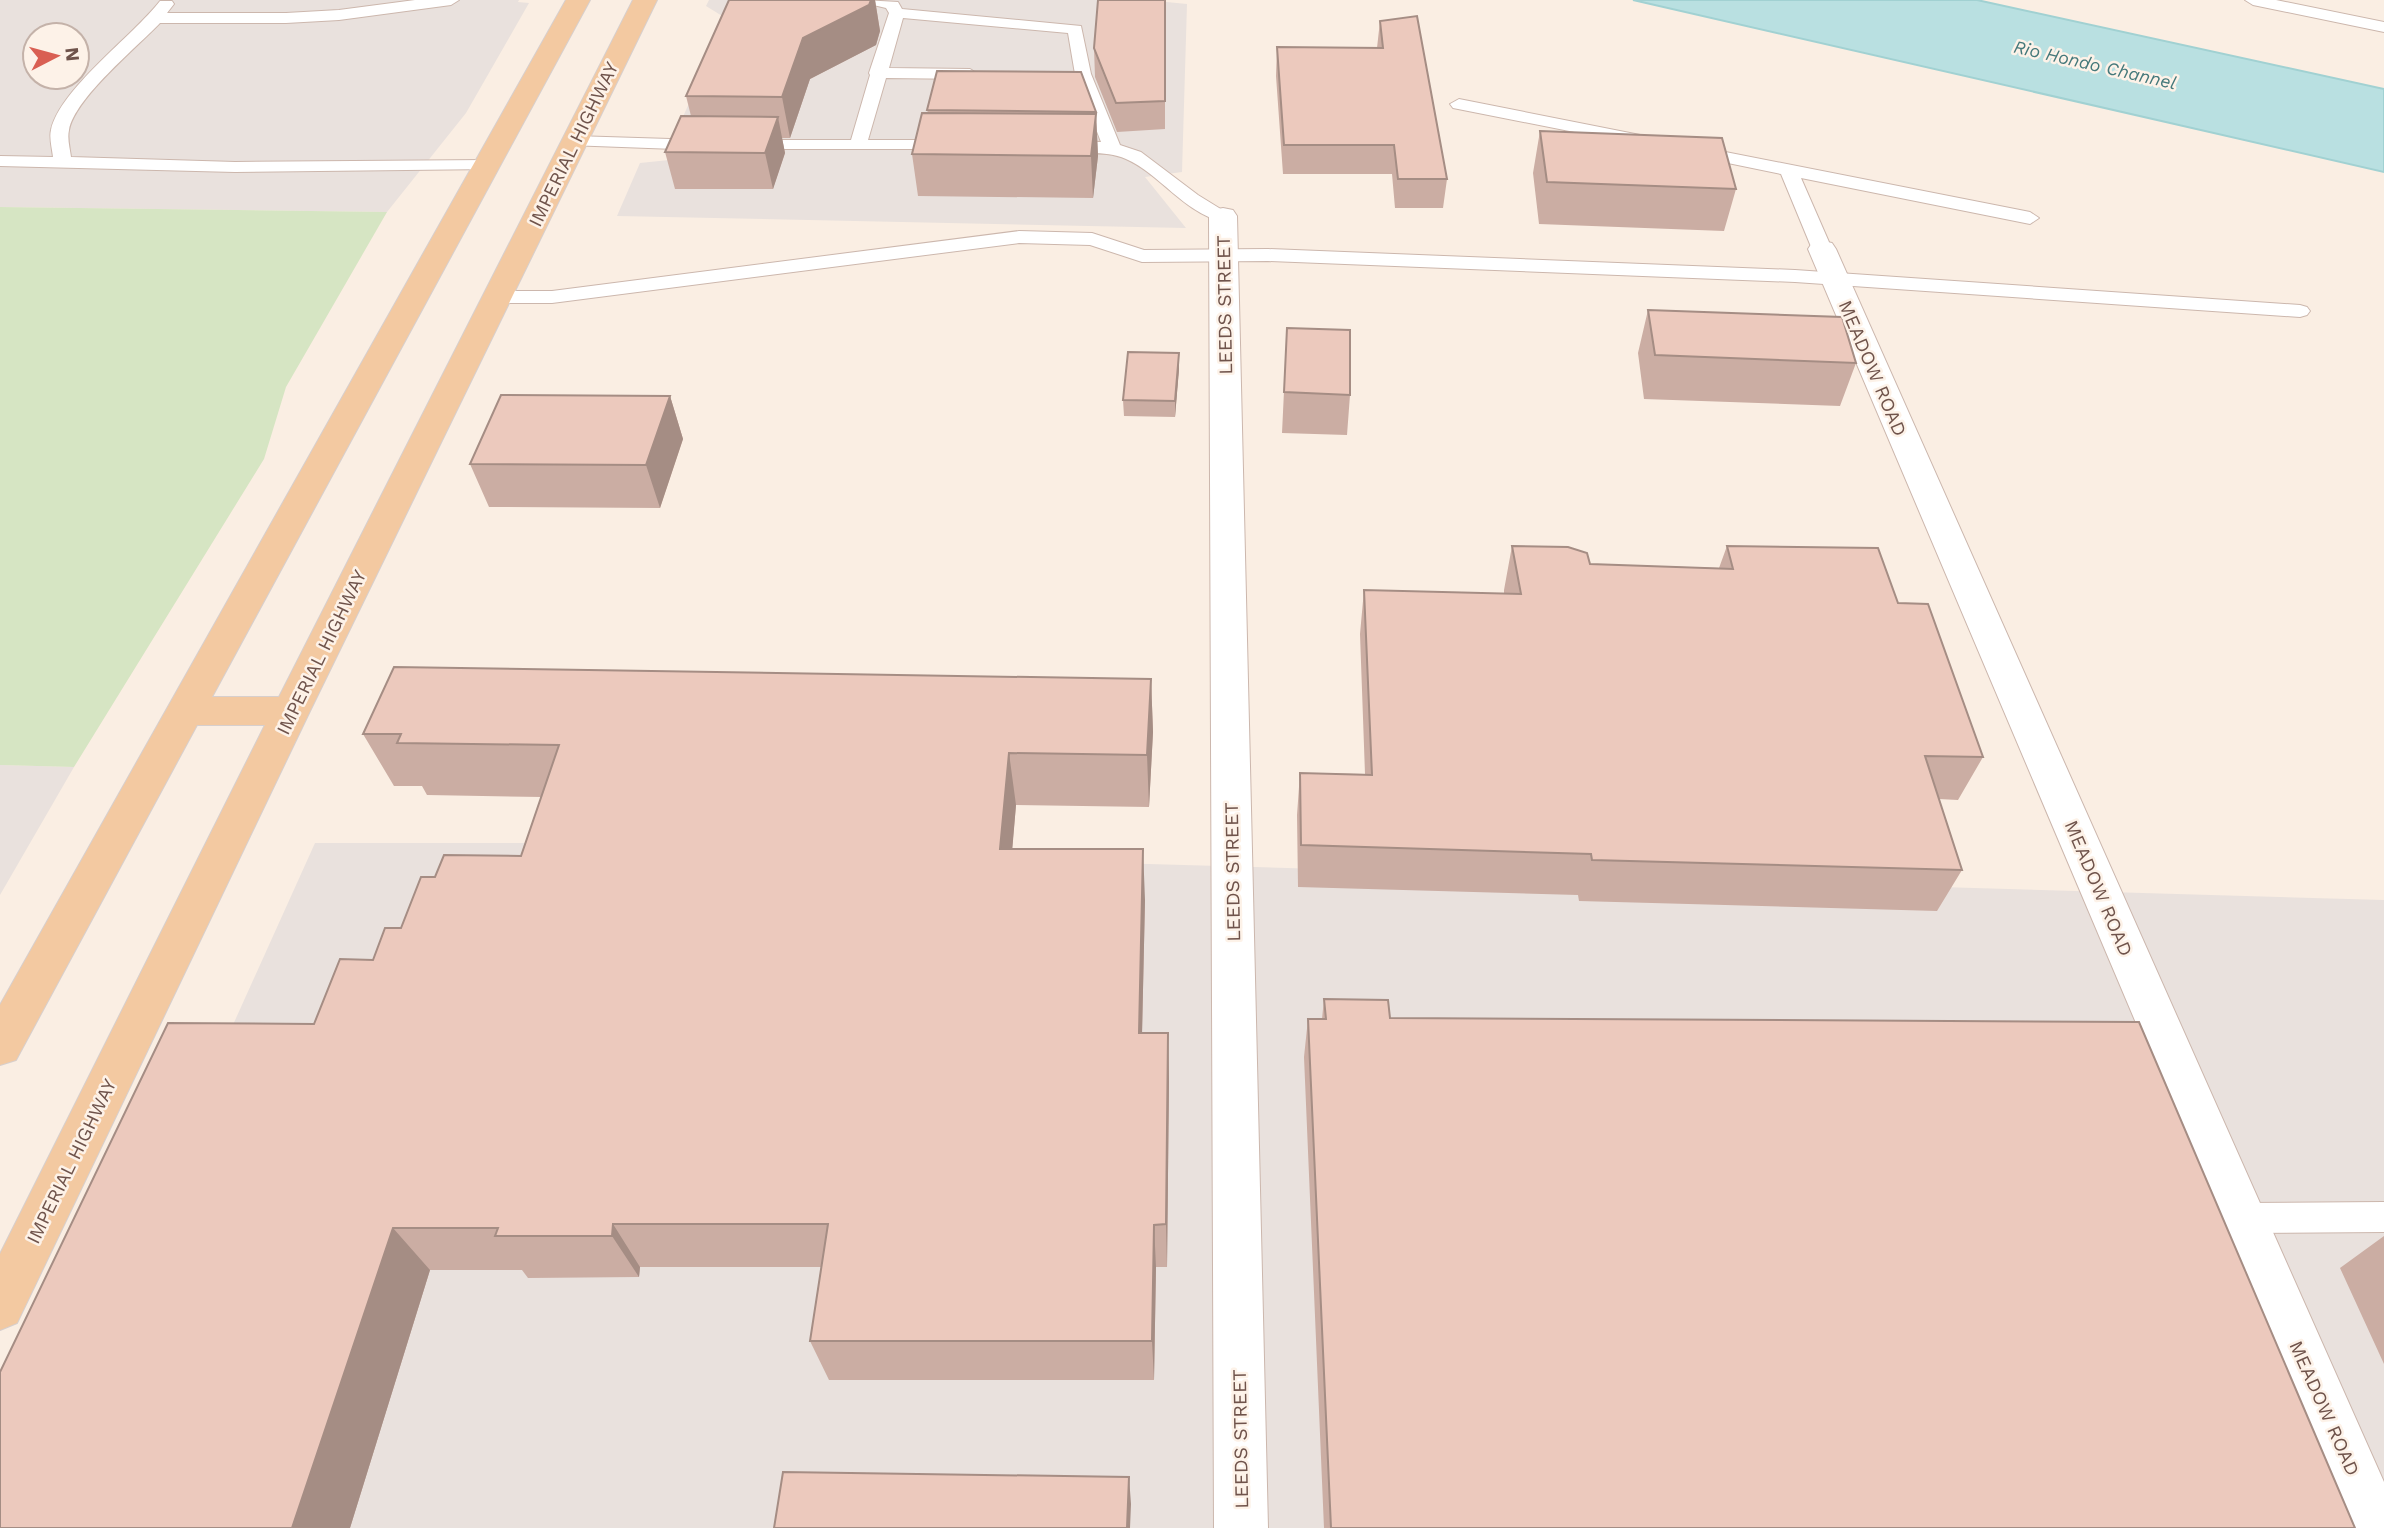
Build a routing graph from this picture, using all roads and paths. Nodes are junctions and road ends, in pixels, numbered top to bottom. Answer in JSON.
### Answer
{"nodes":[{"id":1,"x":169,"y":0,"type":"edge"},
{"id":2,"x":451,"y":0,"type":"edge"},
{"id":3,"x":578,"y":0,"type":"edge"},
{"id":4,"x":645,"y":0,"type":"edge"},
{"id":5,"x":872,"y":0,"type":"edge"},
{"id":6,"x":2253,"y":0,"type":"edge"},
{"id":7,"x":897,"y":13,"type":"junction"},
{"id":8,"x":158,"y":18,"type":"junction"},
{"id":9,"x":2384,"y":27,"type":"edge"},
{"id":10,"x":877,"y":73,"type":"junction"},
{"id":11,"x":987,"y":74,"type":"edge"},
{"id":12,"x":1460,"y":104,"type":"dead end"},
{"id":13,"x":574,"y":141,"type":"junction"},
{"id":14,"x":858,"y":145,"type":"junction"},
{"id":15,"x":964,"y":145,"type":"edge"},
{"id":16,"x":1043,"y":146,"type":"edge"},
{"id":17,"x":1112,"y":148,"type":"junction"},
{"id":18,"x":0,"y":161,"type":"edge"},
{"id":19,"x":62,"y":162,"type":"junction"},
{"id":20,"x":487,"y":165,"type":"junction"},
{"id":21,"x":1789,"y":170,"type":"junction"},
{"id":22,"x":1223,"y":216,"type":"joint"},
{"id":23,"x":2030,"y":218,"type":"dead end"},
{"id":24,"x":1223,"y":256,"type":"junction"},
{"id":25,"x":1828,"y":264,"type":"junction"},
{"id":26,"x":497,"y":297,"type":"junction"},
{"id":27,"x":2300,"y":311,"type":"dead end"},
{"id":28,"x":184,"y":711,"type":"junction"},
{"id":29,"x":291,"y":711,"type":"junction"},
{"id":30,"x":0,"y":1046,"type":"edge"},
{"id":31,"x":2384,"y":1217,"type":"edge"},
{"id":32,"x":2242,"y":1218,"type":"junction"},
{"id":33,"x":0,"y":1306,"type":"edge"},
{"id":34,"x":1241,"y":1528,"type":"edge"},
{"id":35,"x":2377,"y":1528,"type":"edge"}],
"edges":[{"from":1,"to":8,"type":"lane"},
{"from":2,"to":8,"type":"lane"},
{"from":3,"to":20,"type":"main road"},
{"from":4,"to":13,"type":"main road","name":"IMPERIAL HIGHWAY"},
{"from":5,"to":7,"type":"lane"},
{"from":6,"to":9,"type":"lane"},
{"from":7,"to":10,"type":"lane"},
{"from":7,"to":17,"type":"lane"},
{"from":8,"to":19,"type":"lane"},
{"from":10,"to":11,"type":"lane"},
{"from":10,"to":14,"type":"lane"},
{"from":12,"to":21,"type":"lane"},
{"from":13,"to":14,"type":"lane"},
{"from":13,"to":26,"type":"main road","name":"IMPERIAL HIGHWAY"},
{"from":14,"to":15,"type":"lane"},
{"from":16,"to":17,"type":"lane"},
{"from":17,"to":22,"type":"lane"},
{"from":18,"to":19,"type":"lane"},
{"from":19,"to":20,"type":"lane"},
{"from":20,"to":28,"type":"main road"},
{"from":21,"to":23,"type":"lane"},
{"from":21,"to":25,"type":"lane"},
{"from":22,"to":24,"type":"street","name":"LEEDS STREET"},
{"from":24,"to":25,"type":"lane"},
{"from":24,"to":26,"type":"lane"},
{"from":24,"to":34,"type":"street","name":"LEEDS STREET"},
{"from":25,"to":27,"type":"lane"},
{"from":25,"to":32,"type":"street","name":"MEADOW ROAD"},
{"from":26,"to":29,"type":"main road","name":"IMPERIAL HIGHWAY"},
{"from":28,"to":29,"type":"main road"},
{"from":28,"to":30,"type":"main road"},
{"from":29,"to":33,"type":"main road","name":"IMPERIAL HIGHWAY"},
{"from":31,"to":32,"type":"lane"},
{"from":32,"to":35,"type":"street","name":"MEADOW ROAD"}]}
